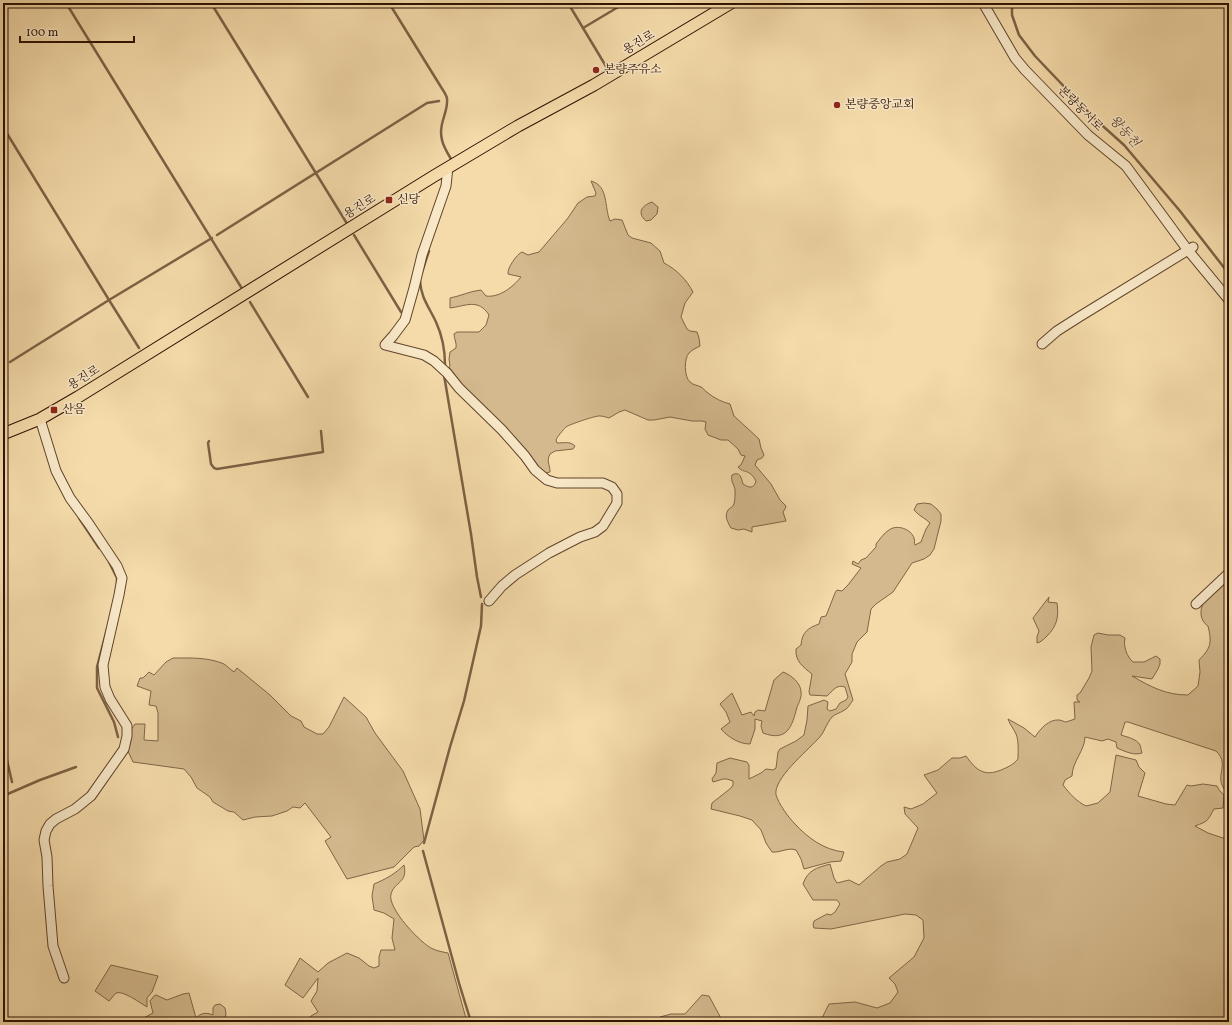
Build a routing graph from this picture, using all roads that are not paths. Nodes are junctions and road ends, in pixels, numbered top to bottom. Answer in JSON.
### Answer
{"nodes":[{"id":1,"x":731,"y":3,"type":"edge"},
{"id":2,"x":983,"y":3,"type":"edge"},
{"id":3,"x":448,"y":167,"type":"junction"},
{"id":4,"x":1190,"y":248,"type":"junction"},
{"id":5,"x":1229,"y":300,"type":"edge"},
{"id":6,"x":1042,"y":344,"type":"dead end"},
{"id":7,"x":40,"y":419,"type":"junction"},
{"id":8,"x":3,"y":434,"type":"edge"},
{"id":9,"x":1229,"y":573,"type":"edge"},
{"id":10,"x":489,"y":600,"type":"dead end"},
{"id":11,"x":1196,"y":604,"type":"dead end"},
{"id":12,"x":64,"y":978,"type":"dead end"}],
"edges":[{"from":1,"to":3,"type":"main road","name":"용진로"},
{"from":2,"to":4,"type":"street","name":"본량동서로"},
{"from":3,"to":7,"type":"main road","name":"용진로"},
{"from":3,"to":10,"type":"street"},
{"from":4,"to":5,"type":"street","name":"본량동서로"},
{"from":4,"to":6,"type":"street"},
{"from":7,"to":8,"type":"main road","name":"용진로"},
{"from":7,"to":12,"type":"street"},
{"from":9,"to":11,"type":"street"}]}
